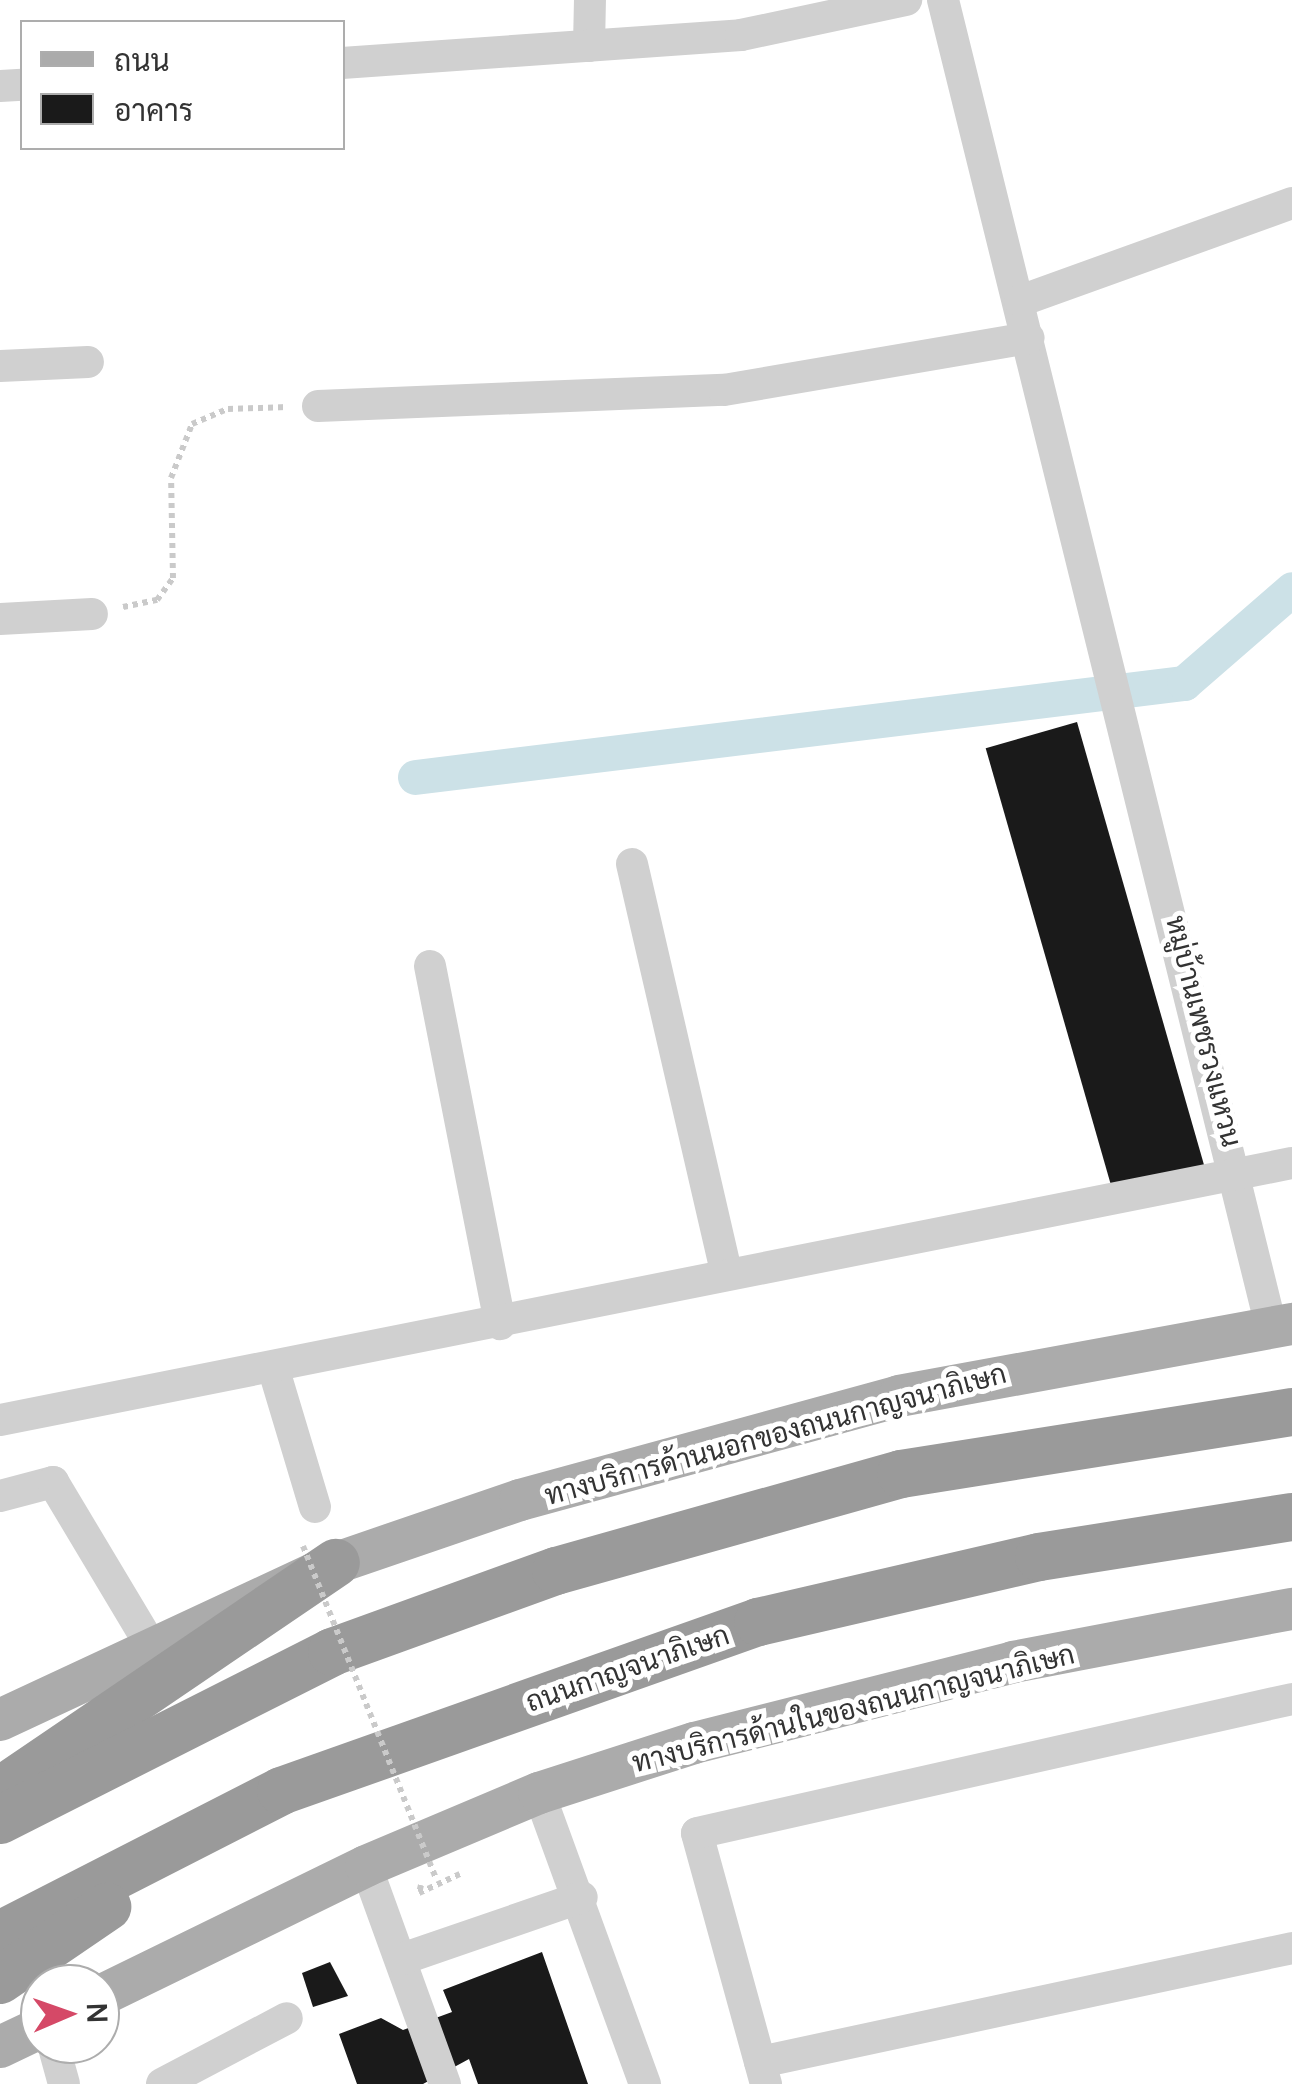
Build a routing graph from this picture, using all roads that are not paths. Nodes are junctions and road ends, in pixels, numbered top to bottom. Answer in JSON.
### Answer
{"nodes":[{"id":1,"x":590,"y":0,"type":"edge"},
{"id":2,"x":906,"y":0,"type":"edge"},
{"id":3,"x":944,"y":0,"type":"edge"},
{"id":4,"x":589,"y":46,"type":"junction"},
{"id":5,"x":345,"y":63,"type":"edge"},
{"id":6,"x":1292,"y":203,"type":"edge"},
{"id":7,"x":1020,"y":301,"type":"junction"},
{"id":8,"x":1029,"y":338,"type":"junction"},
{"id":9,"x":88,"y":362,"type":"dead end"},
{"id":10,"x":0,"y":366,"type":"edge"},
{"id":11,"x":318,"y":406,"type":"road end"},
{"id":12,"x":92,"y":614,"type":"road end"},
{"id":13,"x":0,"y":618,"type":"edge"},
{"id":14,"x":632,"y":864,"type":"dead end"},
{"id":15,"x":430,"y":966,"type":"dead end"},
{"id":16,"x":1292,"y":1163,"type":"edge"},
{"id":17,"x":1240,"y":1172,"type":"junction"},
{"id":18,"x":726,"y":1272,"type":"junction"},
{"id":19,"x":500,"y":1324,"type":"junction"},
{"id":20,"x":1282,"y":1325,"type":"edge"},
{"id":21,"x":273,"y":1367,"type":"junction"},
{"id":22,"x":1292,"y":1412,"type":"edge"},
{"id":23,"x":0,"y":1420,"type":"edge"},
{"id":24,"x":0,"y":1496,"type":"edge"},
{"id":25,"x":315,"y":1507,"type":"dead end"},
{"id":26,"x":1292,"y":1516,"type":"edge"},
{"id":27,"x":319,"y":1554,"type":"junction"},
{"id":28,"x":1292,"y":1609,"type":"edge"},
{"id":29,"x":150,"y":1644,"type":"junction"},
{"id":30,"x":1292,"y":1699,"type":"edge"},
{"id":31,"x":0,"y":1720,"type":"edge"},
{"id":32,"x":0,"y":1790,"type":"edge"},
{"id":33,"x":281,"y":1791,"type":"junction"},
{"id":34,"x":540,"y":1793,"type":"junction"},
{"id":35,"x":0,"y":1820,"type":"edge"},
{"id":36,"x":366,"y":1866,"type":"junction"},
{"id":37,"x":582,"y":1896,"type":"junction"},
{"id":38,"x":0,"y":1935,"type":"edge"},
{"id":39,"x":1292,"y":1948,"type":"edge"},
{"id":40,"x":402,"y":1960,"type":"junction"},
{"id":41,"x":0,"y":1980,"type":"edge"},
{"id":42,"x":120,"y":1986,"type":"edge"},
{"id":43,"x":286,"y":2018,"type":"dead end"},
{"id":44,"x":763,"y":2073,"type":"edge"},
{"id":45,"x":162,"y":2084,"type":"edge"},
{"id":46,"x":445,"y":2084,"type":"edge"},
{"id":47,"x":645,"y":2084,"type":"edge"}],
"edges":[{"from":1,"to":4,"type":"street"},
{"from":2,"to":4,"type":"street"},
{"from":3,"to":7,"type":"street","name":"หมู่บ้านเพชรวงแหวน"},
{"from":4,"to":5,"type":"street"},
{"from":6,"to":7,"type":"street"},
{"from":7,"to":8,"type":"street","name":"หมู่บ้านเพชรวงแหวน"},
{"from":8,"to":11,"type":"street"},
{"from":8,"to":17,"type":"street","name":"หมู่บ้านเพชรวงแหวน"},
{"from":9,"to":10,"type":"street"},
{"from":12,"to":13,"type":"street"},
{"from":14,"to":18,"type":"street"},
{"from":15,"to":19,"type":"street"},
{"from":16,"to":17,"type":"street"},
{"from":17,"to":18,"type":"street"},
{"from":17,"to":20,"type":"street","name":"หมู่บ้านเพชรวงแหวน"},
{"from":18,"to":19,"type":"street"},
{"from":19,"to":21,"type":"street"},
{"from":20,"to":27,"type":"main road","name":"ทางบริการด้านนอกของถนนกาญจนาภิเษก"},
{"from":21,"to":23,"type":"street"},
{"from":21,"to":25,"type":"street"},
{"from":22,"to":35,"type":"highway"},
{"from":24,"to":29,"type":"street"},
{"from":26,"to":33,"type":"highway","name":"ถนนกาญจนาภิเษก"},
{"from":27,"to":29,"type":"main road","name":"ทางบริการด้านนอกของถนนกาญจนาภิเษก"},
{"from":27,"to":32,"type":"highway"},
{"from":28,"to":34,"type":"main road","name":"ทางบริการด้านในของถนนกาญจนาภิเษก"},
{"from":29,"to":31,"type":"main road","name":"ทางบริการด้านนอกของถนนกาญจนาภิเษก"},
{"from":30,"to":44,"type":"street"},
{"from":33,"to":38,"type":"highway","name":"ถนนกาญจนาภิเษก"},
{"from":33,"to":41,"type":"highway"},
{"from":34,"to":36,"type":"main road","name":"ทางบริการด้านในของถนนกาญจนาภิเษก"},
{"from":34,"to":37,"type":"street"},
{"from":36,"to":40,"type":"street"},
{"from":36,"to":42,"type":"main road","name":"ทางบริการด้านในของถนนกาญจนาภิเษก"},
{"from":37,"to":40,"type":"street"},
{"from":37,"to":47,"type":"street"},
{"from":39,"to":44,"type":"street"},
{"from":40,"to":46,"type":"street"},
{"from":43,"to":45,"type":"street"}]}
